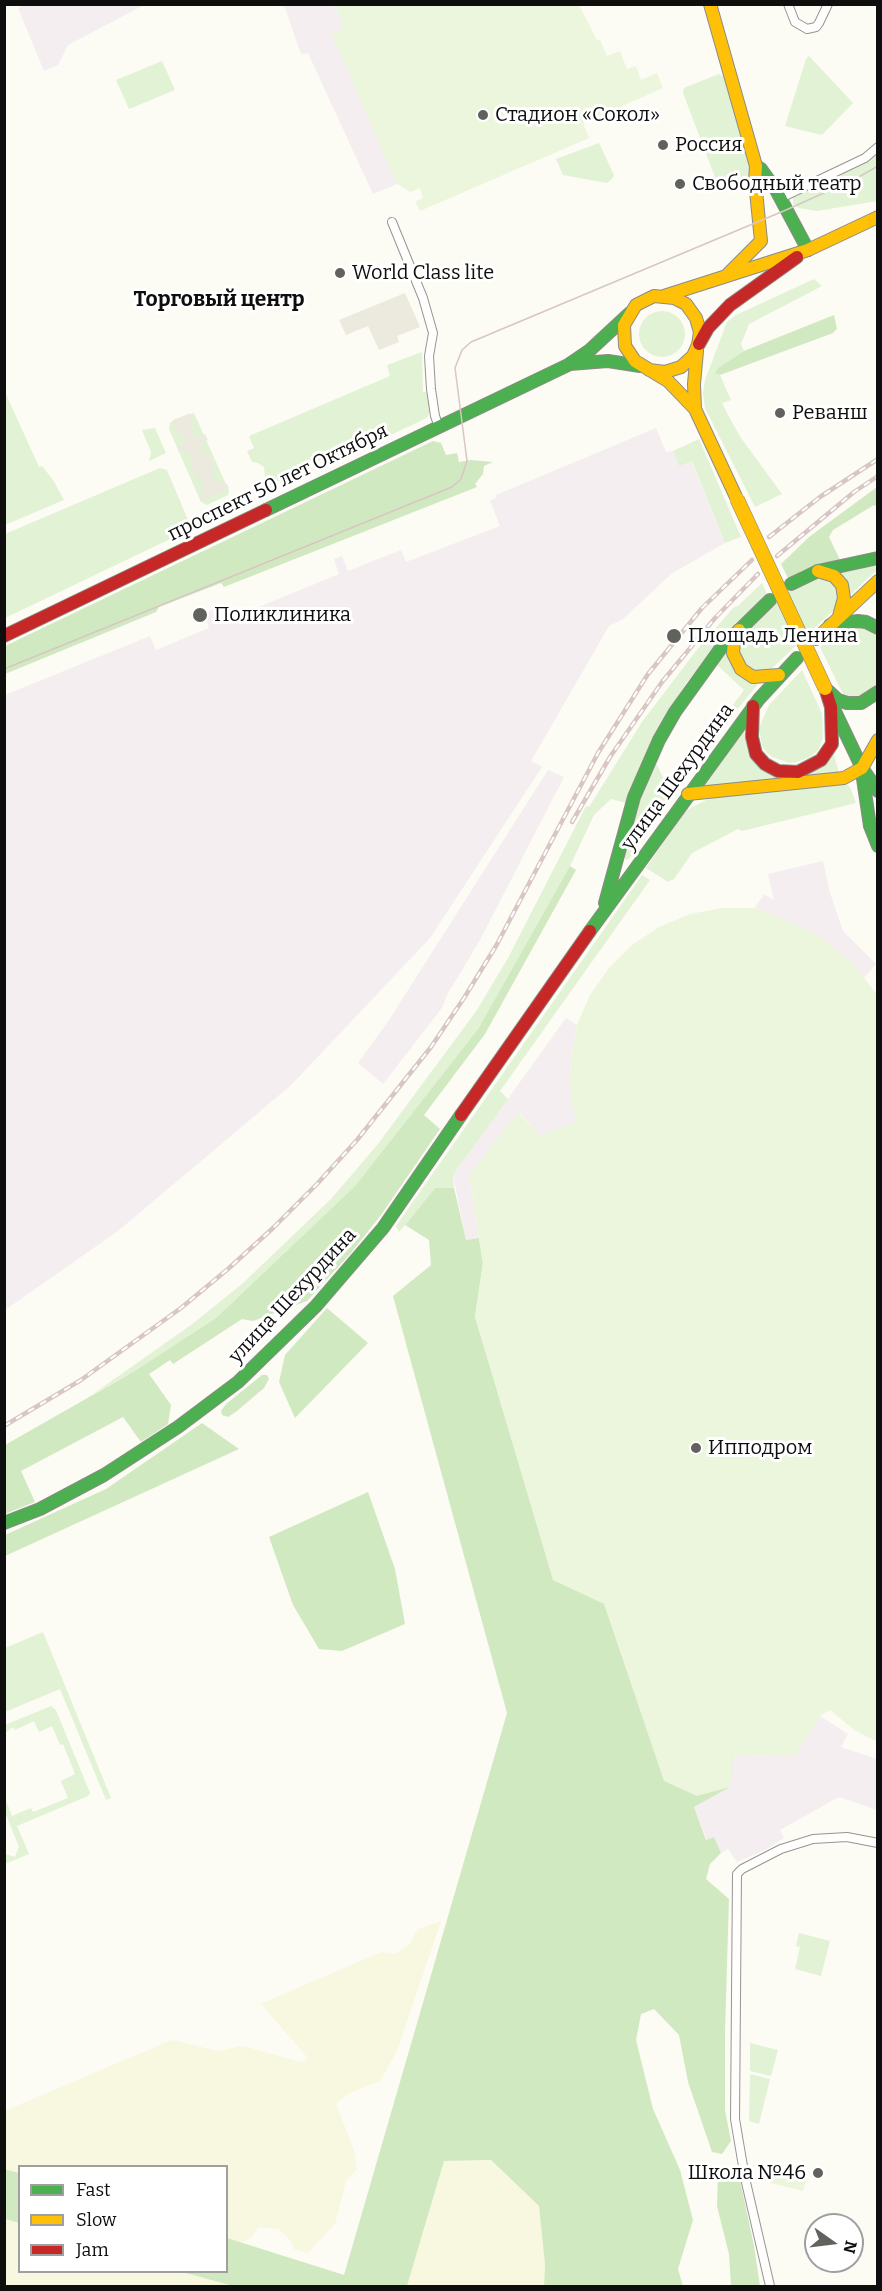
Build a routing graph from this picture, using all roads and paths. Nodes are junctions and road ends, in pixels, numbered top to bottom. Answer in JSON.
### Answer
{"nodes":[{"id":1,"x":710,"y":4,"type":"edge"},
{"id":2,"x":788,"y":4,"type":"edge"},
{"id":3,"x":828,"y":4,"type":"edge"},
{"id":4,"x":878,"y":147,"type":"edge"},
{"id":5,"x":756,"y":166,"type":"junction"},
{"id":6,"x":781,"y":198,"type":"junction"},
{"id":7,"x":878,"y":216,"type":"edge"},
{"id":8,"x":392,"y":222,"type":"dead end"},
{"id":9,"x":808,"y":250,"type":"junction"},
{"id":10,"x":725,"y":276,"type":"junction"},
{"id":11,"x":664,"y":296,"type":"junction"},
{"id":12,"x":630,"y":313,"type":"junction"},
{"id":13,"x":698,"y":345,"type":"junction"},
{"id":14,"x":568,"y":365,"type":"junction"},
{"id":15,"x":647,"y":369,"type":"junction"},
{"id":16,"x":695,"y":409,"type":"junction"},
{"id":17,"x":439,"y":427,"type":"junction"},
{"id":18,"x":878,"y":558,"type":"edge"},
{"id":19,"x":818,"y":571,"type":"junction"},
{"id":20,"x":878,"y":581,"type":"edge"},
{"id":21,"x":791,"y":584,"type":"dead end"},
{"id":22,"x":771,"y":600,"type":"dead end"},
{"id":23,"x":835,"y":620,"type":"junction"},
{"id":24,"x":739,"y":628,"type":"junction"},
{"id":25,"x":878,"y":628,"type":"edge"},
{"id":26,"x":4,"y":636,"type":"edge"},
{"id":27,"x":816,"y":639,"type":"dead end"},
{"id":28,"x":797,"y":658,"type":"dead end"},
{"id":29,"x":779,"y":675,"type":"junction"},
{"id":30,"x":825,"y":688,"type":"junction"},
{"id":31,"x":878,"y":692,"type":"edge"},
{"id":32,"x":753,"y":706,"type":"junction"},
{"id":33,"x":878,"y":740,"type":"edge"},
{"id":34,"x":862,"y":768,"type":"junction"},
{"id":35,"x":878,"y":791,"type":"edge"},
{"id":36,"x":688,"y":794,"type":"junction"},
{"id":37,"x":878,"y":846,"type":"edge"},
{"id":38,"x":618,"y":856,"type":"junction"},
{"id":39,"x":640,"y":863,"type":"junction"},
{"id":40,"x":595,"y":924,"type":"junction"},
{"id":41,"x":4,"y":1523,"type":"edge"},
{"id":42,"x":878,"y":1843,"type":"edge"},
{"id":43,"x":770,"y":2286,"type":"edge"}],
"edges":[{"from":1,"to":5,"type":"main road"},
{"from":2,"to":3,"type":"street"},
{"from":4,"to":6,"type":"street"},
{"from":5,"to":6,"type":"main road"},
{"from":5,"to":10,"type":"main road"},
{"from":6,"to":9,"type":"main road"},
{"from":7,"to":9,"type":"main road"},
{"from":8,"to":17,"type":"street"},
{"from":9,"to":10,"type":"main road"},
{"from":9,"to":13,"type":"main road"},
{"from":10,"to":11,"type":"main road"},
{"from":11,"to":12,"type":"main road"},
{"from":11,"to":13,"type":"main road"},
{"from":12,"to":14,"type":"main road","name":"проспект 50 лет Октября"},
{"from":12,"to":15,"type":"main road"},
{"from":13,"to":15,"type":"main road"},
{"from":13,"to":16,"type":"main road"},
{"from":14,"to":15,"type":"main road","name":"проспект 50 лет Октября"},
{"from":14,"to":17,"type":"main road","name":"проспект 50 лет Октября"},
{"from":15,"to":16,"type":"main road"},
{"from":16,"to":30,"type":"main road","bridge":true},
{"from":17,"to":26,"type":"main road","name":"проспект 50 лет Октября"},
{"from":18,"to":19,"type":"main road"},
{"from":19,"to":21,"type":"main road"},
{"from":19,"to":23,"type":"main road"},
{"from":20,"to":23,"type":"main road"},
{"from":22,"to":24,"type":"main road","name":"улица Шехурдина"},
{"from":23,"to":25,"type":"main road"},
{"from":23,"to":27,"type":"main road"},
{"from":24,"to":29,"type":"main road"},
{"from":24,"to":38,"type":"main road","name":"улица Шехурдина"},
{"from":28,"to":29,"type":"main road","name":"улица Шехурдина"},
{"from":29,"to":32,"type":"main road","name":"улица Шехурдина"},
{"from":30,"to":31,"type":"main road"},
{"from":30,"to":32,"type":"main road"},
{"from":30,"to":34,"type":"main road"},
{"from":32,"to":36,"type":"main road","name":"улица Шехурдина"},
{"from":33,"to":34,"type":"main road"},
{"from":34,"to":35,"type":"main road"},
{"from":34,"to":36,"type":"main road"},
{"from":34,"to":37,"type":"main road"},
{"from":36,"to":39,"type":"main road","name":"улица Шехурдина"},
{"from":38,"to":39,"type":"main road"},
{"from":38,"to":40,"type":"main road","name":"улица Шехурдина"},
{"from":39,"to":40,"type":"main road","name":"улица Шехурдина"},
{"from":40,"to":41,"type":"main road","name":"улица Шехурдина"},
{"from":42,"to":43,"type":"street"}]}
